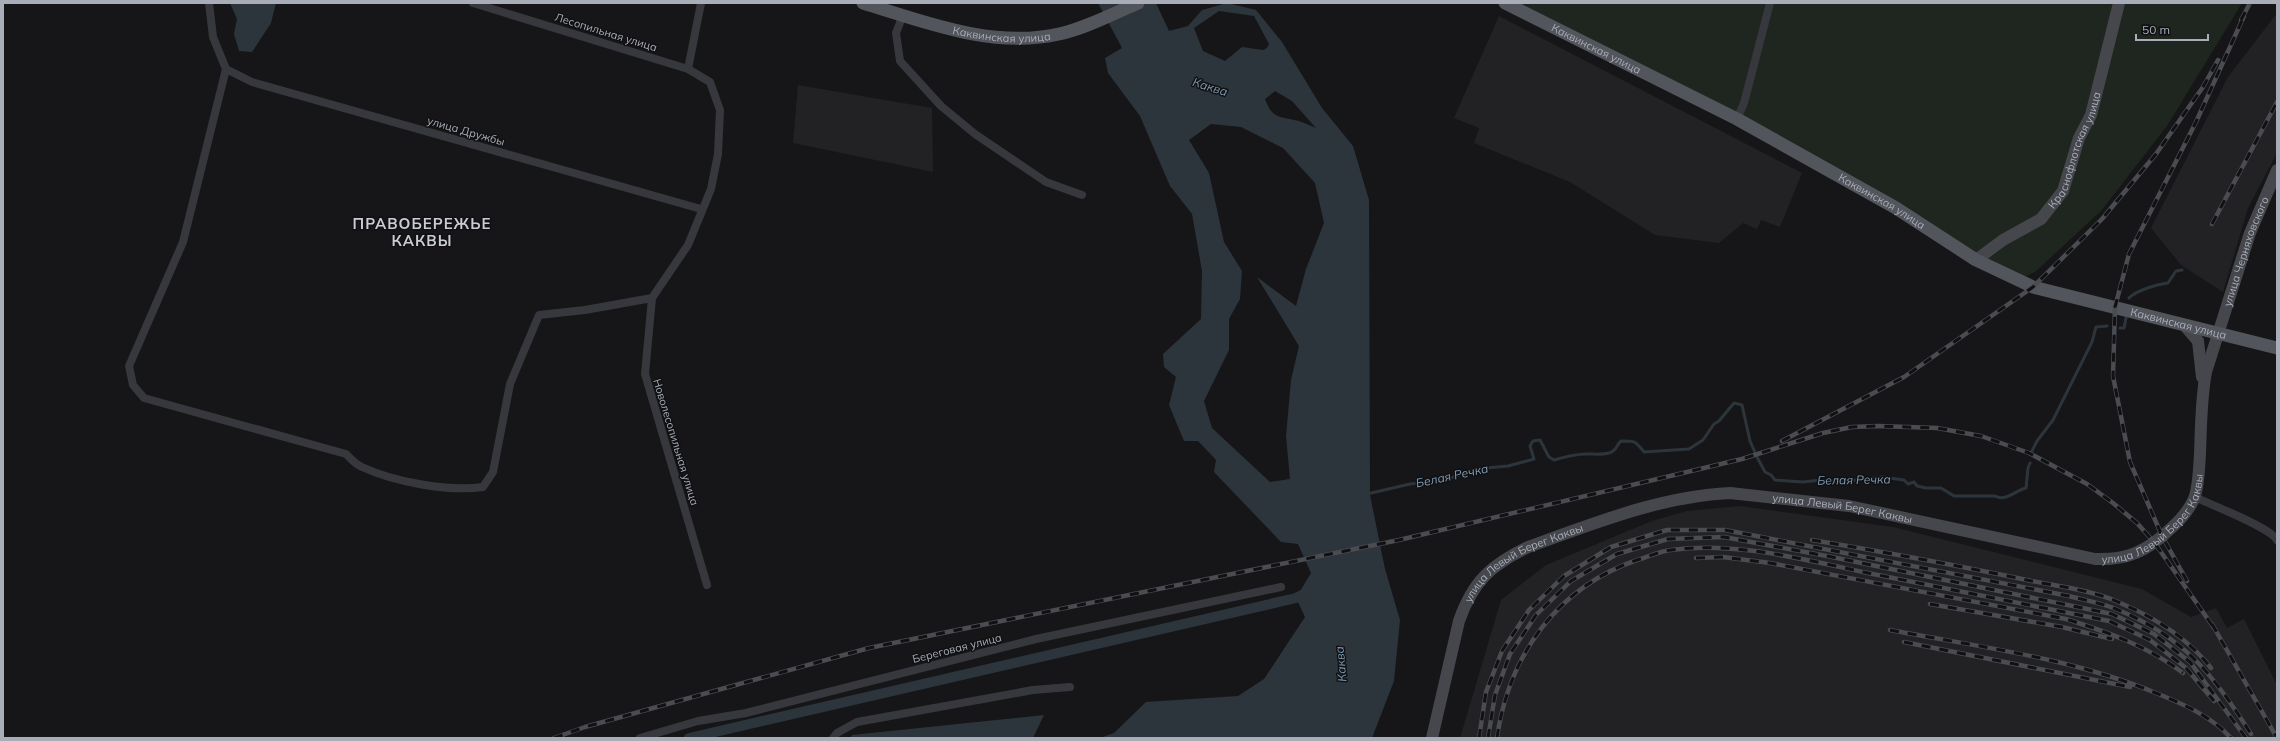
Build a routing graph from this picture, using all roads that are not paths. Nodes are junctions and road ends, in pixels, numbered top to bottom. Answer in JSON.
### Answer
{"nodes":[{"id":1,"x":209,"y":3,"type":"edge"},
{"id":2,"x":473,"y":3,"type":"edge"},
{"id":3,"x":702,"y":3,"type":"edge"},
{"id":4,"x":863,"y":3,"type":"edge"},
{"id":5,"x":1138,"y":3,"type":"edge"},
{"id":6,"x":1505,"y":3,"type":"edge"},
{"id":7,"x":1770,"y":3,"type":"edge"},
{"id":8,"x":2119,"y":3,"type":"edge"},
{"id":9,"x":903,"y":15,"type":"junction"},
{"id":10,"x":226,"y":69,"type":"junction"},
{"id":11,"x":688,"y":69,"type":"junction"},
{"id":12,"x":1736,"y":119,"type":"junction"},
{"id":13,"x":2277,"y":170,"type":"edge"},
{"id":14,"x":1082,"y":196,"type":"dead end"},
{"id":15,"x":701,"y":209,"type":"junction"},
{"id":16,"x":1976,"y":260,"type":"junction"},
{"id":17,"x":652,"y":298,"type":"junction"},
{"id":18,"x":2185,"y":326,"type":"junction"},
{"id":19,"x":2218,"y":334,"type":"junction"},
{"id":20,"x":2277,"y":348,"type":"edge"},
{"id":21,"x":2203,"y":388,"type":"junction"},
{"id":22,"x":2195,"y":497,"type":"junction"},
{"id":23,"x":2277,"y":540,"type":"edge"},
{"id":24,"x":707,"y":585,"type":"dead end"},
{"id":25,"x":1281,"y":587,"type":"dead end"},
{"id":26,"x":1070,"y":687,"type":"dead end"},
{"id":27,"x":640,"y":738,"type":"edge"},
{"id":28,"x":833,"y":738,"type":"edge"},
{"id":29,"x":1432,"y":738,"type":"edge"}],
"edges":[{"from":1,"to":10,"type":"street"},
{"from":2,"to":11,"type":"street","name":"Лесопильная улица"},
{"from":3,"to":11,"type":"street"},
{"from":4,"to":9,"type":"main road","name":"Каквинская улица"},
{"from":5,"to":9,"type":"main road","name":"Каквинская улица"},
{"from":6,"to":12,"type":"main road","name":"Каквинская улица"},
{"from":7,"to":12,"type":"street"},
{"from":8,"to":16,"type":"main road","name":"Краснофлотская улица"},
{"from":9,"to":14,"type":"street"},
{"from":10,"to":15,"type":"street","name":"улица Дружбы"},
{"from":10,"to":17,"type":"street"},
{"from":11,"to":15,"type":"street","name":"Новолесопильная улица"},
{"from":12,"to":16,"type":"main road","name":"Каквинская улица"},
{"from":13,"to":19,"type":"main road","name":"улица Черняховского"},
{"from":15,"to":17,"type":"street","name":"Новолесопильная улица"},
{"from":16,"to":18,"type":"main road","name":"Каквинская улица"},
{"from":17,"to":24,"type":"street","name":"Новолесопильная улица"},
{"from":18,"to":19,"type":"main road","name":"Каквинская улица"},
{"from":18,"to":21,"type":"main road"},
{"from":19,"to":20,"type":"main road","name":"Каквинская улица"},
{"from":19,"to":21,"type":"main road","name":"улица Левый Берег Каквы"},
{"from":21,"to":22,"type":"main road","name":"улица Левый Берег Каквы"},
{"from":22,"to":23,"type":"street"},
{"from":22,"to":29,"type":"main road","name":"улица Левый Берег Каквы"},
{"from":25,"to":27,"type":"street","name":"Береговая улица"},
{"from":26,"to":28,"type":"street"}]}
